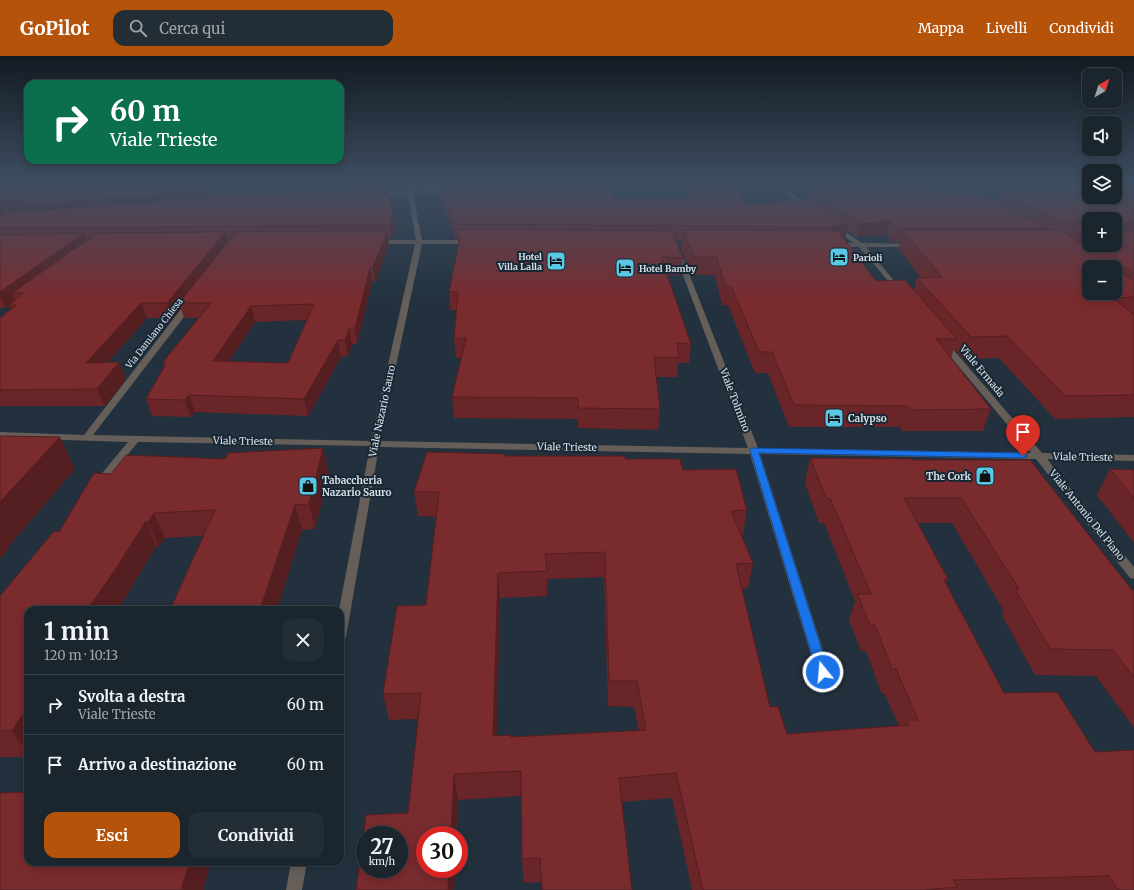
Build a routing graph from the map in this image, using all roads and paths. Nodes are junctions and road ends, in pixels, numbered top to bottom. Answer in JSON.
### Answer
{"nodes":[{"id":1,"x":416,"y":224,"type":"edge"},
{"id":2,"x":834,"y":226,"type":"edge"},
{"id":3,"x":364,"y":242,"type":"edge"},
{"id":4,"x":419,"y":242,"type":"junction"},
{"id":5,"x":480,"y":242,"type":"edge"},
{"id":6,"x":679,"y":244,"type":"edge"},
{"id":7,"x":829,"y":245,"type":"edge"},
{"id":8,"x":916,"y":245,"type":"edge"},
{"id":9,"x":861,"y":246,"type":"junction"},
{"id":10,"x":198,"y":292,"type":"edge"},
{"id":11,"x":906,"y":299,"type":"edge"},
{"id":12,"x":937,"y":335,"type":"edge"},
{"id":13,"x":0,"y":435,"type":"edge"},
{"id":14,"x":87,"y":437,"type":"junction"},
{"id":15,"x":136,"y":439,"type":"junction"},
{"id":16,"x":375,"y":443,"type":"junction"},
{"id":17,"x":754,"y":450,"type":"junction"},
{"id":18,"x":1039,"y":456,"type":"junction"},
{"id":19,"x":1134,"y":458,"type":"edge"},
{"id":20,"x":90,"y":494,"type":"edge"},
{"id":21,"x":1134,"y":575,"type":"edge"},
{"id":22,"x":344,"y":615,"type":"edge"},
{"id":23,"x":823,"y":672,"type":"dead end"},
{"id":24,"x":298,"y":866,"type":"edge"},
{"id":25,"x":294,"y":890,"type":"edge"}],
"edges":[{"from":1,"to":4,"type":"street","name":"Viale Nazario Sauro"},
{"from":2,"to":9,"type":"street"},
{"from":3,"to":4,"type":"street"},
{"from":4,"to":5,"type":"street"},
{"from":4,"to":16,"type":"street","name":"Viale Nazario Sauro"},
{"from":6,"to":17,"type":"street","name":"Viale Tolmino"},
{"from":7,"to":9,"type":"street"},
{"from":8,"to":9,"type":"street"},
{"from":9,"to":11,"type":"street"},
{"from":10,"to":14,"type":"street","name":"Via Damiano Chiesa"},
{"from":12,"to":18,"type":"street","name":"Viale Ermada"},
{"from":13,"to":14,"type":"street","name":"Viale Trieste"},
{"from":14,"to":15,"type":"street","name":"Viale Trieste"},
{"from":15,"to":16,"type":"street","name":"Viale Trieste"},
{"from":15,"to":20,"type":"street"},
{"from":16,"to":17,"type":"street","name":"Viale Trieste"},
{"from":16,"to":22,"type":"street","name":"Viale Nazario Sauro"},
{"from":17,"to":18,"type":"street","name":"Viale Trieste"},
{"from":17,"to":23,"type":"street","name":"Viale Tolmino"},
{"from":18,"to":19,"type":"street","name":"Viale Trieste"},
{"from":18,"to":21,"type":"street","name":"Viale Antonio Del Piano"},
{"from":24,"to":25,"type":"street"}]}
